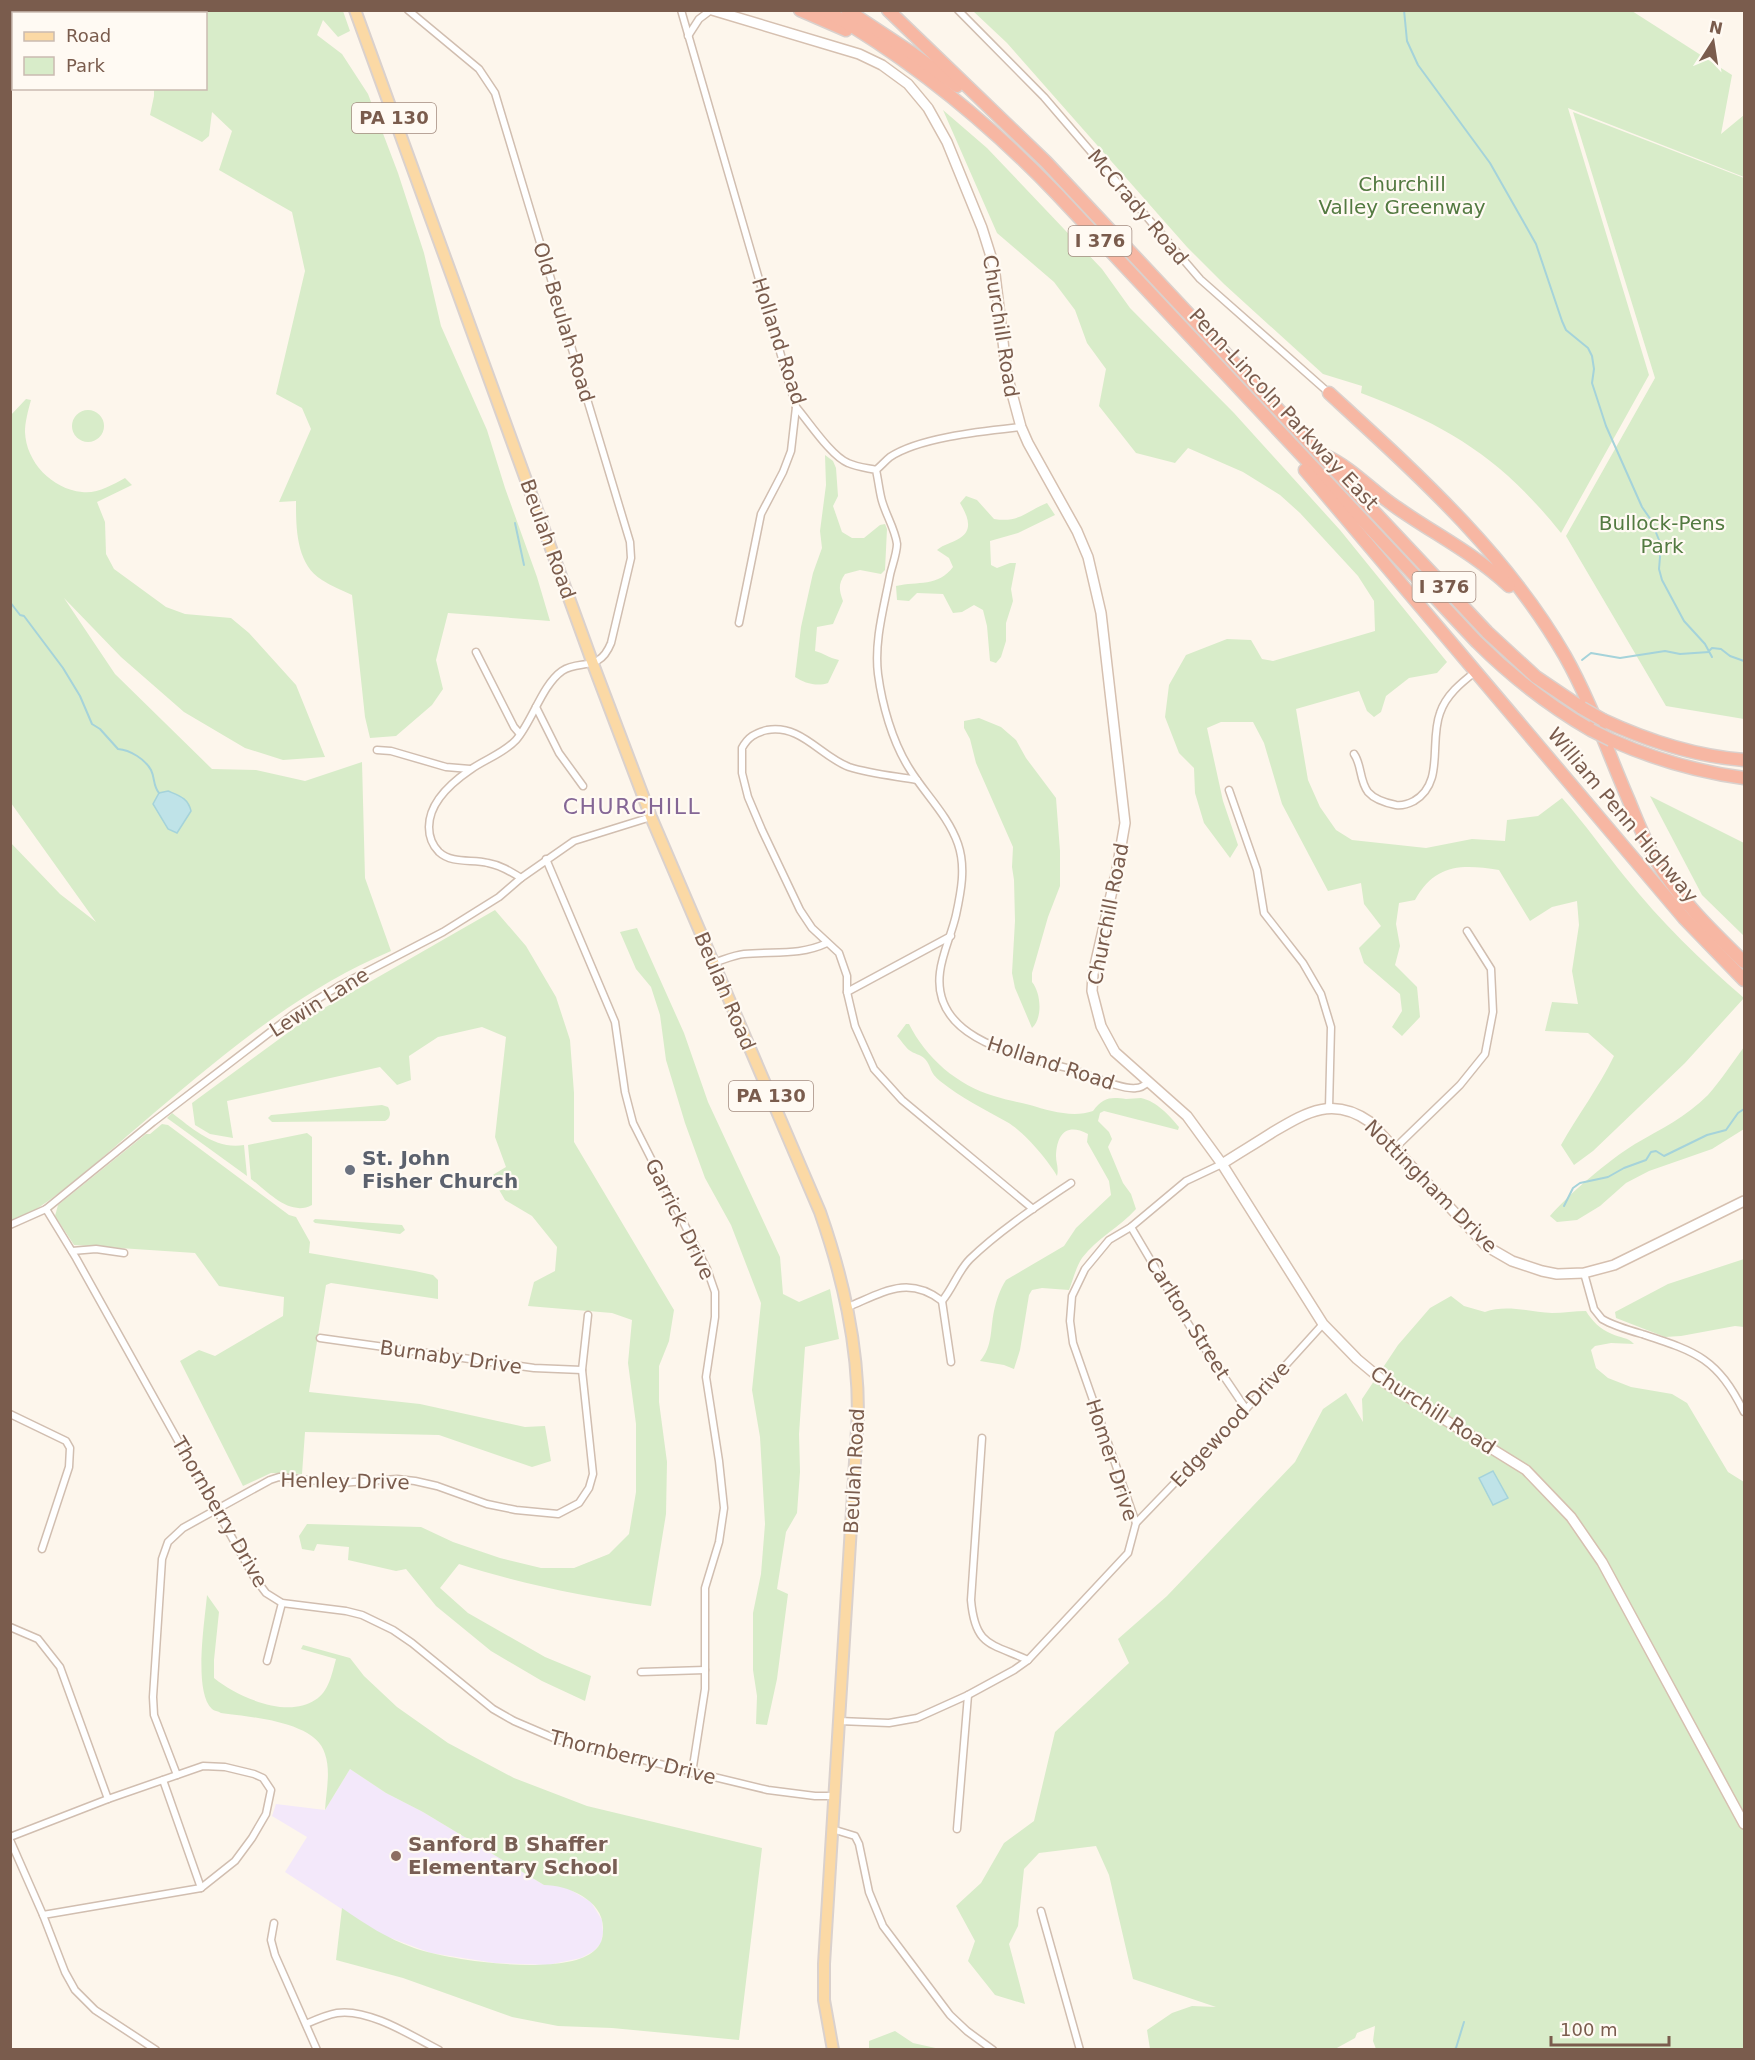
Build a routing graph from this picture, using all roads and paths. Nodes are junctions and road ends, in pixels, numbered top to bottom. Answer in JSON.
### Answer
{"nodes":[{"id":1,"x":355,"y":10,"type":"edge"},
{"id":2,"x":408,"y":10,"type":"edge"},
{"id":3,"x":681,"y":10,"type":"edge"},
{"id":4,"x":712,"y":10,"type":"edge"},
{"id":5,"x":800,"y":10,"type":"edge"},
{"id":6,"x":825,"y":10,"type":"edge"},
{"id":7,"x":847,"y":10,"type":"edge"},
{"id":8,"x":888,"y":10,"type":"edge"},
{"id":9,"x":958,"y":10,"type":"edge"},
{"id":10,"x":688,"y":36,"type":"junction"},
{"id":11,"x":881,"y":45,"type":"junction"},
{"id":12,"x":1004,"y":122,"type":"junction"},
{"id":13,"x":1329,"y":393,"type":"joint"},
{"id":14,"x":796,"y":407,"type":"junction"},
{"id":15,"x":1262,"y":414,"type":"junction"},
{"id":16,"x":1021,"y":427,"type":"junction"},
{"id":17,"x":1319,"y":453,"type":"junction"},
{"id":18,"x":876,"y":470,"type":"junction"},
{"id":19,"x":1543,"y":622,"type":"junction"},
{"id":20,"x":739,"y":623,"type":"dead end"},
{"id":21,"x":476,"y":652,"type":"dead end"},
{"id":22,"x":593,"y":664,"type":"junction"},
{"id":23,"x":1475,"y":672,"type":"junction"},
{"id":24,"x":536,"y":707,"type":"junction"},
{"id":25,"x":520,"y":734,"type":"junction"},
{"id":26,"x":377,"y":750,"type":"dead end"},
{"id":27,"x":1354,"y":754,"type":"dead end"},
{"id":28,"x":1744,"y":760,"type":"edge"},
{"id":29,"x":470,"y":770,"type":"junction"},
{"id":30,"x":1744,"y":778,"type":"edge"},
{"id":31,"x":917,"y":780,"type":"junction"},
{"id":32,"x":583,"y":786,"type":"dead end"},
{"id":33,"x":1229,"y":790,"type":"dead end"},
{"id":34,"x":651,"y":817,"type":"junction"},
{"id":35,"x":546,"y":860,"type":"junction"},
{"id":36,"x":521,"y":878,"type":"junction"},
{"id":37,"x":1467,"y":931,"type":"dead end"},
{"id":38,"x":952,"y":935,"type":"junction"},
{"id":39,"x":827,"y":943,"type":"junction"},
{"id":40,"x":1744,"y":962,"type":"edge"},
{"id":41,"x":713,"y":963,"type":"junction"},
{"id":42,"x":1744,"y":980,"type":"edge"},
{"id":43,"x":847,"y":992,"type":"junction"},
{"id":44,"x":1148,"y":1082,"type":"junction"},
{"id":45,"x":1329,"y":1108,"type":"junction"},
{"id":46,"x":1395,"y":1148,"type":"junction"},
{"id":47,"x":1222,"y":1164,"type":"junction"},
{"id":48,"x":1071,"y":1183,"type":"dead end"},
{"id":49,"x":1744,"y":1201,"type":"edge"},
{"id":50,"x":46,"y":1209,"type":"junction"},
{"id":51,"x":1033,"y":1209,"type":"junction"},
{"id":52,"x":10,"y":1225,"type":"edge"},
{"id":53,"x":1131,"y":1227,"type":"junction"},
{"id":54,"x":72,"y":1251,"type":"junction"},
{"id":55,"x":124,"y":1253,"type":"dead end"},
{"id":56,"x":1584,"y":1273,"type":"junction"},
{"id":57,"x":942,"y":1301,"type":"junction"},
{"id":58,"x":848,"y":1307,"type":"junction"},
{"id":59,"x":588,"y":1315,"type":"dead end"},
{"id":60,"x":1323,"y":1324,"type":"junction"},
{"id":61,"x":320,"y":1338,"type":"dead end"},
{"id":62,"x":951,"y":1362,"type":"dead end"},
{"id":63,"x":582,"y":1370,"type":"junction"},
{"id":64,"x":1246,"y":1409,"type":"junction"},
{"id":65,"x":1744,"y":1412,"type":"edge"},
{"id":66,"x":10,"y":1414,"type":"edge"},
{"id":67,"x":982,"y":1438,"type":"dead end"},
{"id":68,"x":216,"y":1509,"type":"junction"},
{"id":69,"x":1136,"y":1523,"type":"junction"},
{"id":70,"x":42,"y":1549,"type":"dead end"},
{"id":71,"x":282,"y":1603,"type":"junction"},
{"id":72,"x":10,"y":1627,"type":"edge"},
{"id":73,"x":1028,"y":1660,"type":"junction"},
{"id":74,"x":267,"y":1661,"type":"dead end"},
{"id":75,"x":705,"y":1670,"type":"junction"},
{"id":76,"x":641,"y":1672,"type":"dead end"},
{"id":77,"x":968,"y":1695,"type":"junction"},
{"id":78,"x":839,"y":1721,"type":"junction"},
{"id":79,"x":692,"y":1773,"type":"junction"},
{"id":80,"x":177,"y":1775,"type":"junction"},
{"id":81,"x":163,"y":1780,"type":"junction"},
{"id":82,"x":834,"y":1796,"type":"junction"},
{"id":83,"x":108,"y":1799,"type":"junction"},
{"id":84,"x":1744,"y":1824,"type":"edge"},
{"id":85,"x":832,"y":1829,"type":"junction"},
{"id":86,"x":957,"y":1829,"type":"dead end"},
{"id":87,"x":10,"y":1839,"type":"edge"},
{"id":88,"x":201,"y":1888,"type":"junction"},
{"id":89,"x":1041,"y":1911,"type":"dead end"},
{"id":90,"x":43,"y":1915,"type":"junction"},
{"id":91,"x":274,"y":1923,"type":"dead end"},
{"id":92,"x":306,"y":2024,"type":"junction"},
{"id":93,"x":156,"y":2049,"type":"edge"},
{"id":94,"x":317,"y":2049,"type":"edge"},
{"id":95,"x":439,"y":2049,"type":"edge"},
{"id":96,"x":833,"y":2049,"type":"edge"},
{"id":97,"x":993,"y":2049,"type":"edge"},
{"id":98,"x":1080,"y":2049,"type":"edge"}],
"edges":[{"from":1,"to":22,"type":"main road","name":"Beulah Road","number":"PA 130"},
{"from":2,"to":22,"type":"street","name":"Old Beulah Road"},
{"from":3,"to":10,"type":"street","name":"Holland Road"},
{"from":4,"to":10,"type":"street"},
{"from":4,"to":16,"type":"street","name":"Churchill Road"},
{"from":5,"to":11,"type":"highway"},
{"from":6,"to":11,"type":"highway","name":"Penn-Lincoln Parkway East","number":"I 376"},
{"from":7,"to":12,"type":"highway"},
{"from":8,"to":12,"type":"highway","name":"Penn-Lincoln Parkway East","number":"I 376"},
{"from":9,"to":13,"type":"street","name":"McCrady Road"},
{"from":10,"to":14,"type":"street","name":"Holland Road"},
{"from":11,"to":15,"type":"highway","name":"Penn-Lincoln Parkway East","number":"I 376"},
{"from":12,"to":17,"type":"highway","name":"Penn-Lincoln Parkway East","number":"I 376"},
{"from":13,"to":19,"type":"highway"},
{"from":14,"to":18,"type":"street","name":"Holland Road"},
{"from":14,"to":20,"type":"street"},
{"from":15,"to":23,"type":"highway","name":"William Penn Highway"},
{"from":15,"to":30,"type":"highway","name":"Penn-Lincoln Parkway East","number":"I 376","bridge":true},
{"from":16,"to":18,"type":"street"},
{"from":16,"to":44,"type":"street","name":"Churchill Road"},
{"from":17,"to":19,"type":"highway"},
{"from":17,"to":28,"type":"highway","name":"Penn-Lincoln Parkway East","number":"I 376","bridge":true},
{"from":18,"to":31,"type":"street","name":"Holland Road"},
{"from":19,"to":40,"type":"highway","name":"William Penn Highway"},
{"from":21,"to":25,"type":"street"},
{"from":22,"to":24,"type":"street"},
{"from":22,"to":34,"type":"main road","name":"Beulah Road","number":"PA 130"},
{"from":23,"to":27,"type":"street"},
{"from":23,"to":42,"type":"highway","name":"William Penn Highway"},
{"from":24,"to":25,"type":"street"},
{"from":24,"to":32,"type":"street"},
{"from":25,"to":29,"type":"street"},
{"from":26,"to":29,"type":"street"},
{"from":29,"to":36,"type":"street"},
{"from":31,"to":38,"type":"street","name":"Holland Road"},
{"from":31,"to":39,"type":"street"},
{"from":33,"to":45,"type":"street"},
{"from":34,"to":35,"type":"street","name":"Lewin Lane"},
{"from":34,"to":41,"type":"main road","name":"Beulah Road","number":"PA 130"},
{"from":35,"to":36,"type":"street","name":"Lewin Lane"},
{"from":35,"to":75,"type":"street","name":"Garrick Drive"},
{"from":36,"to":50,"type":"street","name":"Lewin Lane"},
{"from":37,"to":46,"type":"street"},
{"from":38,"to":43,"type":"street"},
{"from":38,"to":44,"type":"street","name":"Holland Road"},
{"from":39,"to":41,"type":"street"},
{"from":39,"to":43,"type":"street"},
{"from":41,"to":58,"type":"main road","name":"Beulah Road","number":"PA 130"},
{"from":43,"to":51,"type":"street"},
{"from":44,"to":47,"type":"street","name":"Churchill Road"},
{"from":45,"to":46,"type":"street","name":"Nottingham Drive"},
{"from":45,"to":47,"type":"street","name":"Nottingham Drive"},
{"from":46,"to":56,"type":"street","name":"Nottingham Drive"},
{"from":47,"to":53,"type":"street","name":"Homer Drive"},
{"from":47,"to":60,"type":"street","name":"Churchill Road"},
{"from":48,"to":51,"type":"street"},
{"from":49,"to":56,"type":"street","name":"Nottingham Drive"},
{"from":50,"to":52,"type":"street","name":"Lewin Lane"},
{"from":50,"to":54,"type":"street","name":"Thornberry Drive"},
{"from":51,"to":57,"type":"street"},
{"from":53,"to":64,"type":"street","name":"Carlton Street"},
{"from":53,"to":69,"type":"street","name":"Homer Drive"},
{"from":54,"to":55,"type":"street"},
{"from":54,"to":68,"type":"street","name":"Thornberry Drive"},
{"from":56,"to":65,"type":"street"},
{"from":57,"to":58,"type":"street"},
{"from":57,"to":62,"type":"street"},
{"from":58,"to":78,"type":"main road","name":"Beulah Road","number":"PA 130"},
{"from":59,"to":63,"type":"street","name":"Henley Drive"},
{"from":60,"to":64,"type":"street","name":"Edgewood Drive"},
{"from":60,"to":84,"type":"street","name":"Churchill Road"},
{"from":61,"to":63,"type":"street","name":"Burnaby Drive"},
{"from":63,"to":68,"type":"street","name":"Henley Drive"},
{"from":64,"to":69,"type":"street","name":"Edgewood Drive"},
{"from":66,"to":70,"type":"street"},
{"from":67,"to":73,"type":"street"},
{"from":68,"to":71,"type":"street","name":"Thornberry Drive"},
{"from":68,"to":80,"type":"street","name":"Henley Drive"},
{"from":69,"to":73,"type":"street","name":"Homer Drive"},
{"from":71,"to":74,"type":"street"},
{"from":71,"to":79,"type":"street","name":"Thornberry Drive"},
{"from":72,"to":83,"type":"street"},
{"from":73,"to":77,"type":"street","name":"Homer Drive"},
{"from":75,"to":76,"type":"street"},
{"from":75,"to":79,"type":"street","name":"Garrick Drive"},
{"from":77,"to":78,"type":"street","name":"Homer Drive"},
{"from":77,"to":86,"type":"street"},
{"from":78,"to":82,"type":"main road","name":"Beulah Road","number":"PA 130"},
{"from":79,"to":82,"type":"street","name":"Thornberry Drive"},
{"from":80,"to":81,"type":"street"},
{"from":80,"to":88,"type":"street"},
{"from":81,"to":83,"type":"street"},
{"from":81,"to":88,"type":"street"},
{"from":82,"to":85,"type":"main road","name":"Beulah Road","number":"PA 130"},
{"from":83,"to":87,"type":"street"},
{"from":85,"to":96,"type":"main road","name":"Beulah Road","number":"PA 130"},
{"from":85,"to":97,"type":"street"},
{"from":87,"to":90,"type":"street"},
{"from":88,"to":90,"type":"street"},
{"from":89,"to":98,"type":"street"},
{"from":90,"to":93,"type":"street"},
{"from":91,"to":92,"type":"street"},
{"from":92,"to":94,"type":"street"},
{"from":92,"to":95,"type":"street"}]}
